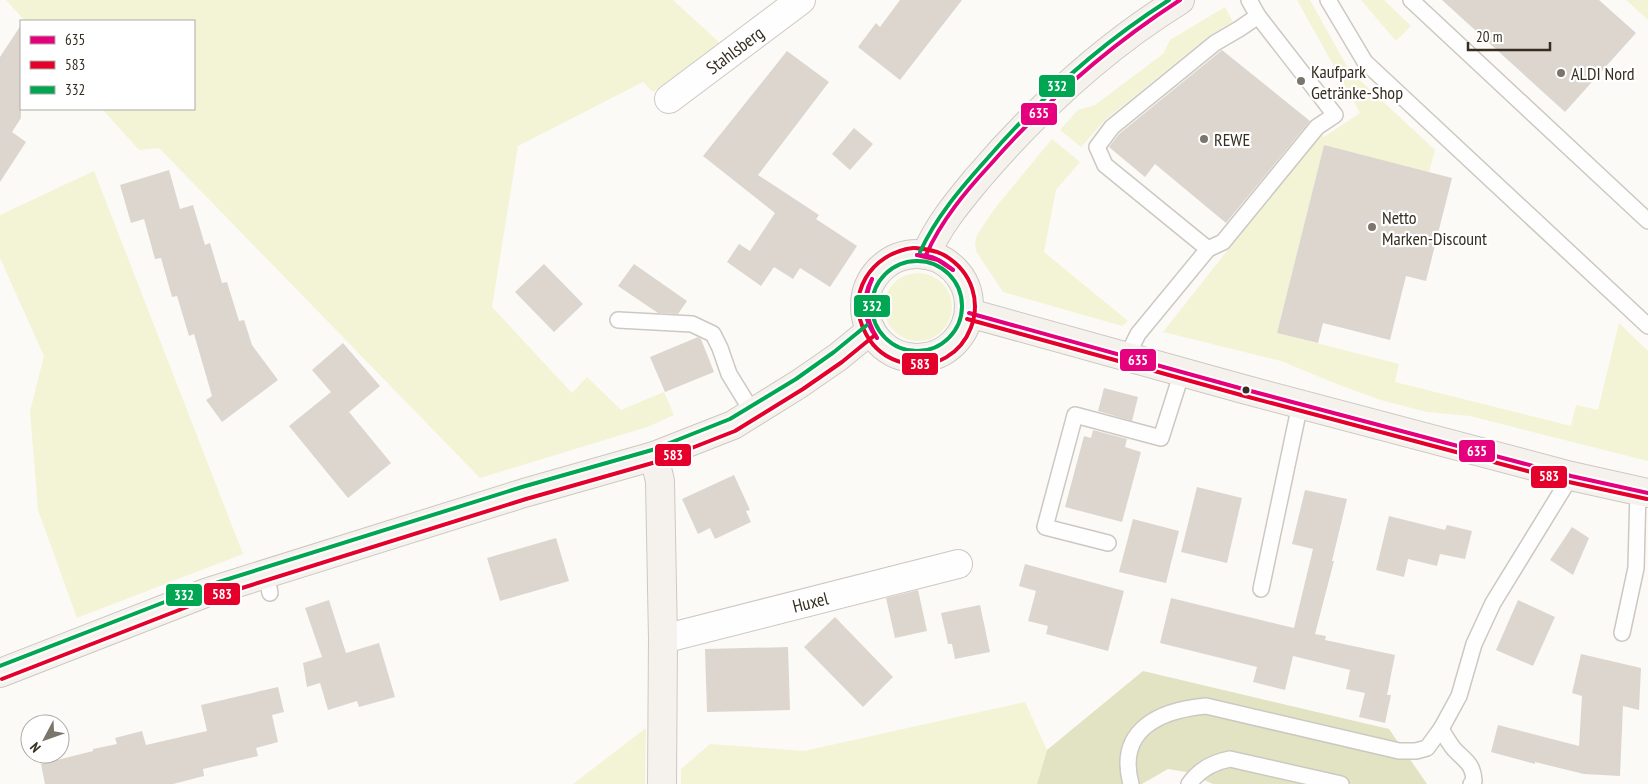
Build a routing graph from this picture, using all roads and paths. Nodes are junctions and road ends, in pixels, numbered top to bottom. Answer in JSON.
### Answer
{"nodes":[{"id":1,"x":801,"y":0,"type":"edge"},
{"id":2,"x":1180,"y":0,"type":"edge"},
{"id":3,"x":1249,"y":0,"type":"edge"},
{"id":4,"x":1328,"y":0,"type":"edge"},
{"id":5,"x":1411,"y":0,"type":"edge"},
{"id":6,"x":1258,"y":16,"type":"junction"},
{"id":7,"x":670,"y":99,"type":"dead end"},
{"id":8,"x":1648,"y":221,"type":"edge"},
{"id":9,"x":1208,"y":249,"type":"junction"},
{"id":10,"x":926,"y":255,"type":"junction"},
{"id":11,"x":969,"y":313,"type":"junction"},
{"id":12,"x":618,"y":320,"type":"dead end"},
{"id":13,"x":1648,"y":326,"type":"edge"},
{"id":14,"x":871,"y":330,"type":"junction"},
{"id":15,"x":1127,"y":356,"type":"junction"},
{"id":16,"x":1182,"y":372,"type":"junction"},
{"id":17,"x":1300,"y":404,"type":"junction"},
{"id":18,"x":753,"y":413,"type":"junction"},
{"id":19,"x":654,"y":456,"type":"junction"},
{"id":20,"x":1571,"y":476,"type":"junction"},
{"id":21,"x":1643,"y":492,"type":"edge"},
{"id":22,"x":1108,"y":543,"type":"dead end"},
{"id":23,"x":958,"y":564,"type":"dead end"},
{"id":24,"x":1261,"y":589,"type":"dead end"},
{"id":25,"x":1622,"y":633,"type":"dead end"},
{"id":26,"x":663,"y":639,"type":"junction"},
{"id":27,"x":0,"y":673,"type":"edge"},
{"id":28,"x":1441,"y":729,"type":"junction"},
{"id":29,"x":662,"y":784,"type":"edge"},
{"id":30,"x":1132,"y":784,"type":"edge"},
{"id":31,"x":1189,"y":784,"type":"edge"},
{"id":32,"x":1341,"y":784,"type":"edge"},
{"id":33,"x":1471,"y":784,"type":"edge"}],
"edges":[{"from":1,"to":7,"type":"street","name":"Stahlsberg"},
{"from":2,"to":10,"type":"main road"},
{"from":3,"to":6,"type":"lane"},
{"from":4,"to":13,"type":"lane"},
{"from":5,"to":8,"type":"lane"},
{"from":6,"to":9,"type":"lane"},
{"from":6,"to":9,"type":"lane"},
{"from":9,"to":15,"type":"lane"},
{"from":10,"to":11,"type":"main road"},
{"from":10,"to":14,"type":"main road"},
{"from":11,"to":14,"type":"main road"},
{"from":11,"to":15,"type":"main road"},
{"from":12,"to":18,"type":"lane"},
{"from":14,"to":18,"type":"main road"},
{"from":15,"to":16,"type":"main road"},
{"from":16,"to":17,"type":"main road"},
{"from":16,"to":22,"type":"lane"},
{"from":17,"to":20,"type":"main road"},
{"from":17,"to":24,"type":"lane"},
{"from":18,"to":19,"type":"main road"},
{"from":19,"to":26,"type":"main road"},
{"from":19,"to":27,"type":"main road"},
{"from":20,"to":21,"type":"main road"},
{"from":20,"to":28,"type":"lane"},
{"from":21,"to":25,"type":"lane"},
{"from":23,"to":26,"type":"street","name":"Huxel"},
{"from":26,"to":29,"type":"main road"},
{"from":28,"to":30,"type":"lane"},
{"from":28,"to":33,"type":"lane"},
{"from":31,"to":32,"type":"lane"}]}
